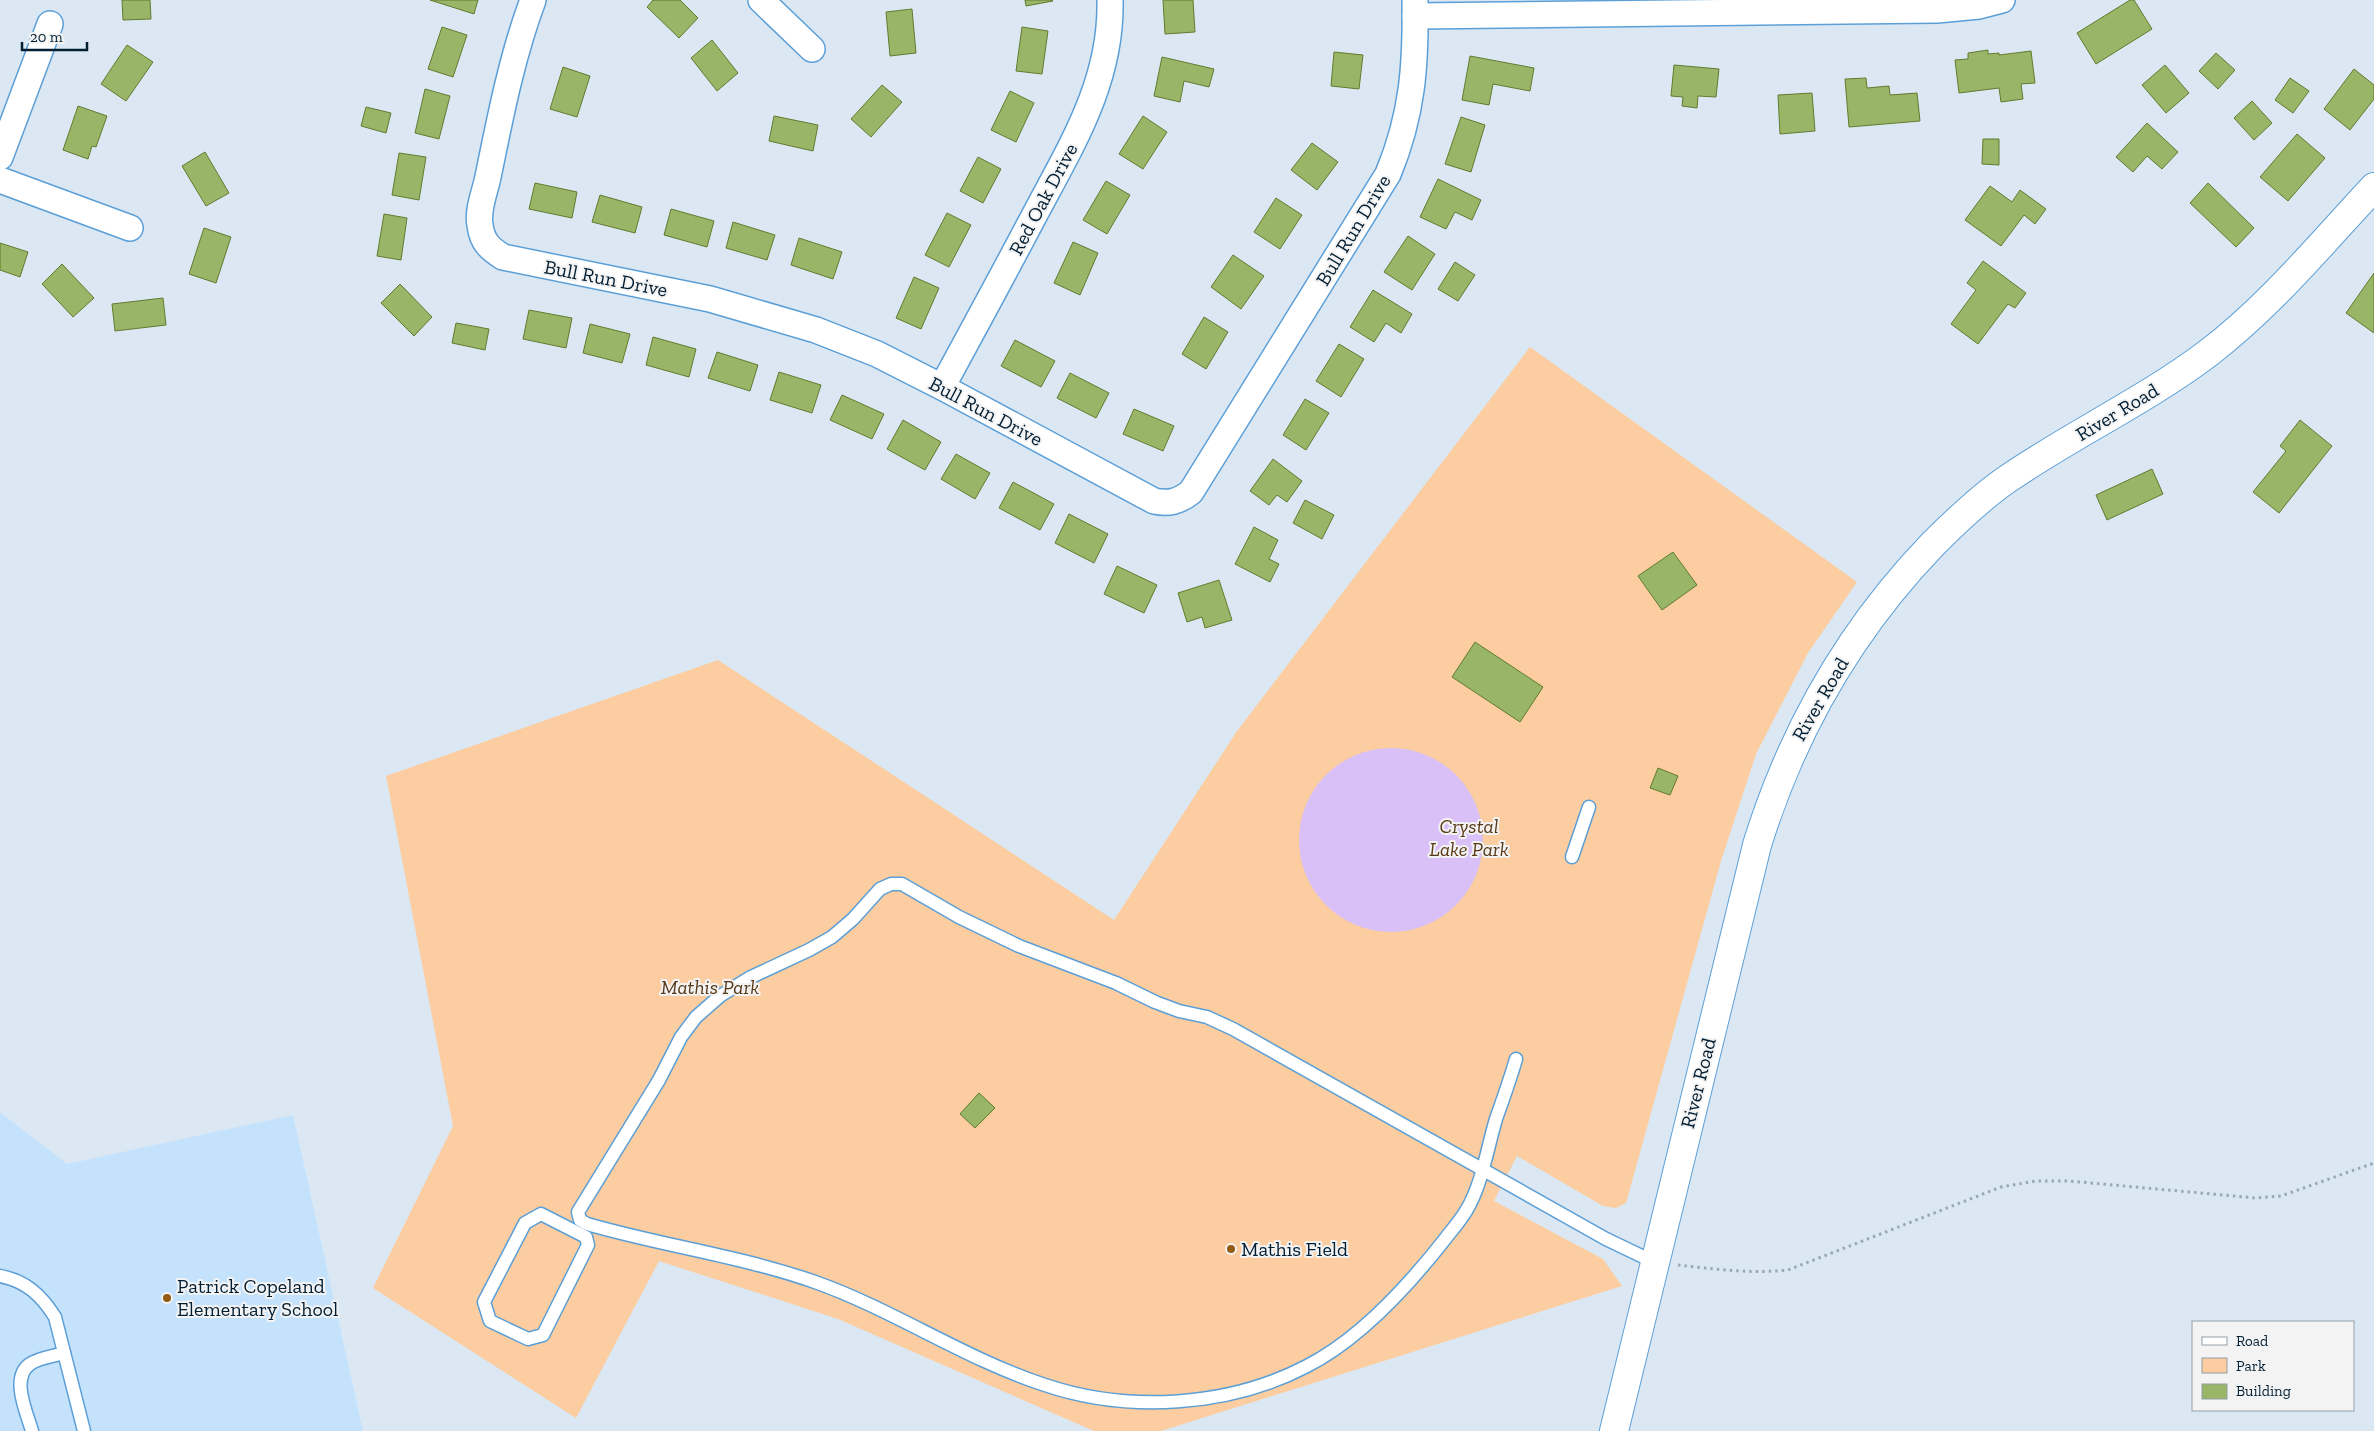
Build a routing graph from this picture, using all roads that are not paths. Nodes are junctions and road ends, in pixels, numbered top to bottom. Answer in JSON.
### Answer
{"nodes":[{"id":1,"x":533,"y":0,"type":"edge"},
{"id":2,"x":761,"y":0,"type":"edge"},
{"id":3,"x":1110,"y":0,"type":"edge"},
{"id":4,"x":2002,"y":0,"type":"edge"},
{"id":5,"x":1792,"y":7,"type":"edge"},
{"id":6,"x":1415,"y":8,"type":"edge"},
{"id":7,"x":50,"y":24,"type":"dead end"},
{"id":8,"x":812,"y":49,"type":"dead end"},
{"id":9,"x":0,"y":157,"type":"edge"},
{"id":10,"x":0,"y":180,"type":"edge"},
{"id":11,"x":2374,"y":187,"type":"edge"},
{"id":12,"x":130,"y":228,"type":"dead end"},
{"id":13,"x":942,"y":387,"type":"junction"},
{"id":14,"x":1588,"y":807,"type":"dead end"},
{"id":15,"x":1572,"y":857,"type":"dead end"},
{"id":16,"x":1516,"y":1059,"type":"dead end"},
{"id":17,"x":1482,"y":1170,"type":"junction"},
{"id":18,"x":578,"y":1225,"type":"junction"},
{"id":19,"x":1654,"y":1262,"type":"junction"},
{"id":20,"x":0,"y":1276,"type":"edge"},
{"id":21,"x":64,"y":1353,"type":"junction"},
{"id":22,"x":32,"y":1431,"type":"edge"},
{"id":23,"x":84,"y":1431,"type":"edge"},
{"id":24,"x":1614,"y":1431,"type":"edge"}],
"edges":[{"from":1,"to":13,"type":"street","name":"Bull Run Drive"},
{"from":2,"to":8,"type":"street"},
{"from":3,"to":13,"type":"street","name":"Red Oak Drive"},
{"from":4,"to":5,"type":"street"},
{"from":5,"to":6,"type":"street"},
{"from":6,"to":13,"type":"street","name":"Bull Run Drive"},
{"from":7,"to":9,"type":"street"},
{"from":10,"to":12,"type":"street"},
{"from":11,"to":19,"type":"street","name":"River Road"},
{"from":14,"to":15,"type":"lane"},
{"from":16,"to":17,"type":"lane"},
{"from":17,"to":18,"type":"lane"},
{"from":17,"to":18,"type":"lane"},
{"from":17,"to":19,"type":"lane"},
{"from":18,"to":18,"type":"lane"},
{"from":19,"to":24,"type":"street","name":"River Road"},
{"from":20,"to":21,"type":"lane"},
{"from":21,"to":22,"type":"lane"},
{"from":21,"to":23,"type":"lane"}]}
